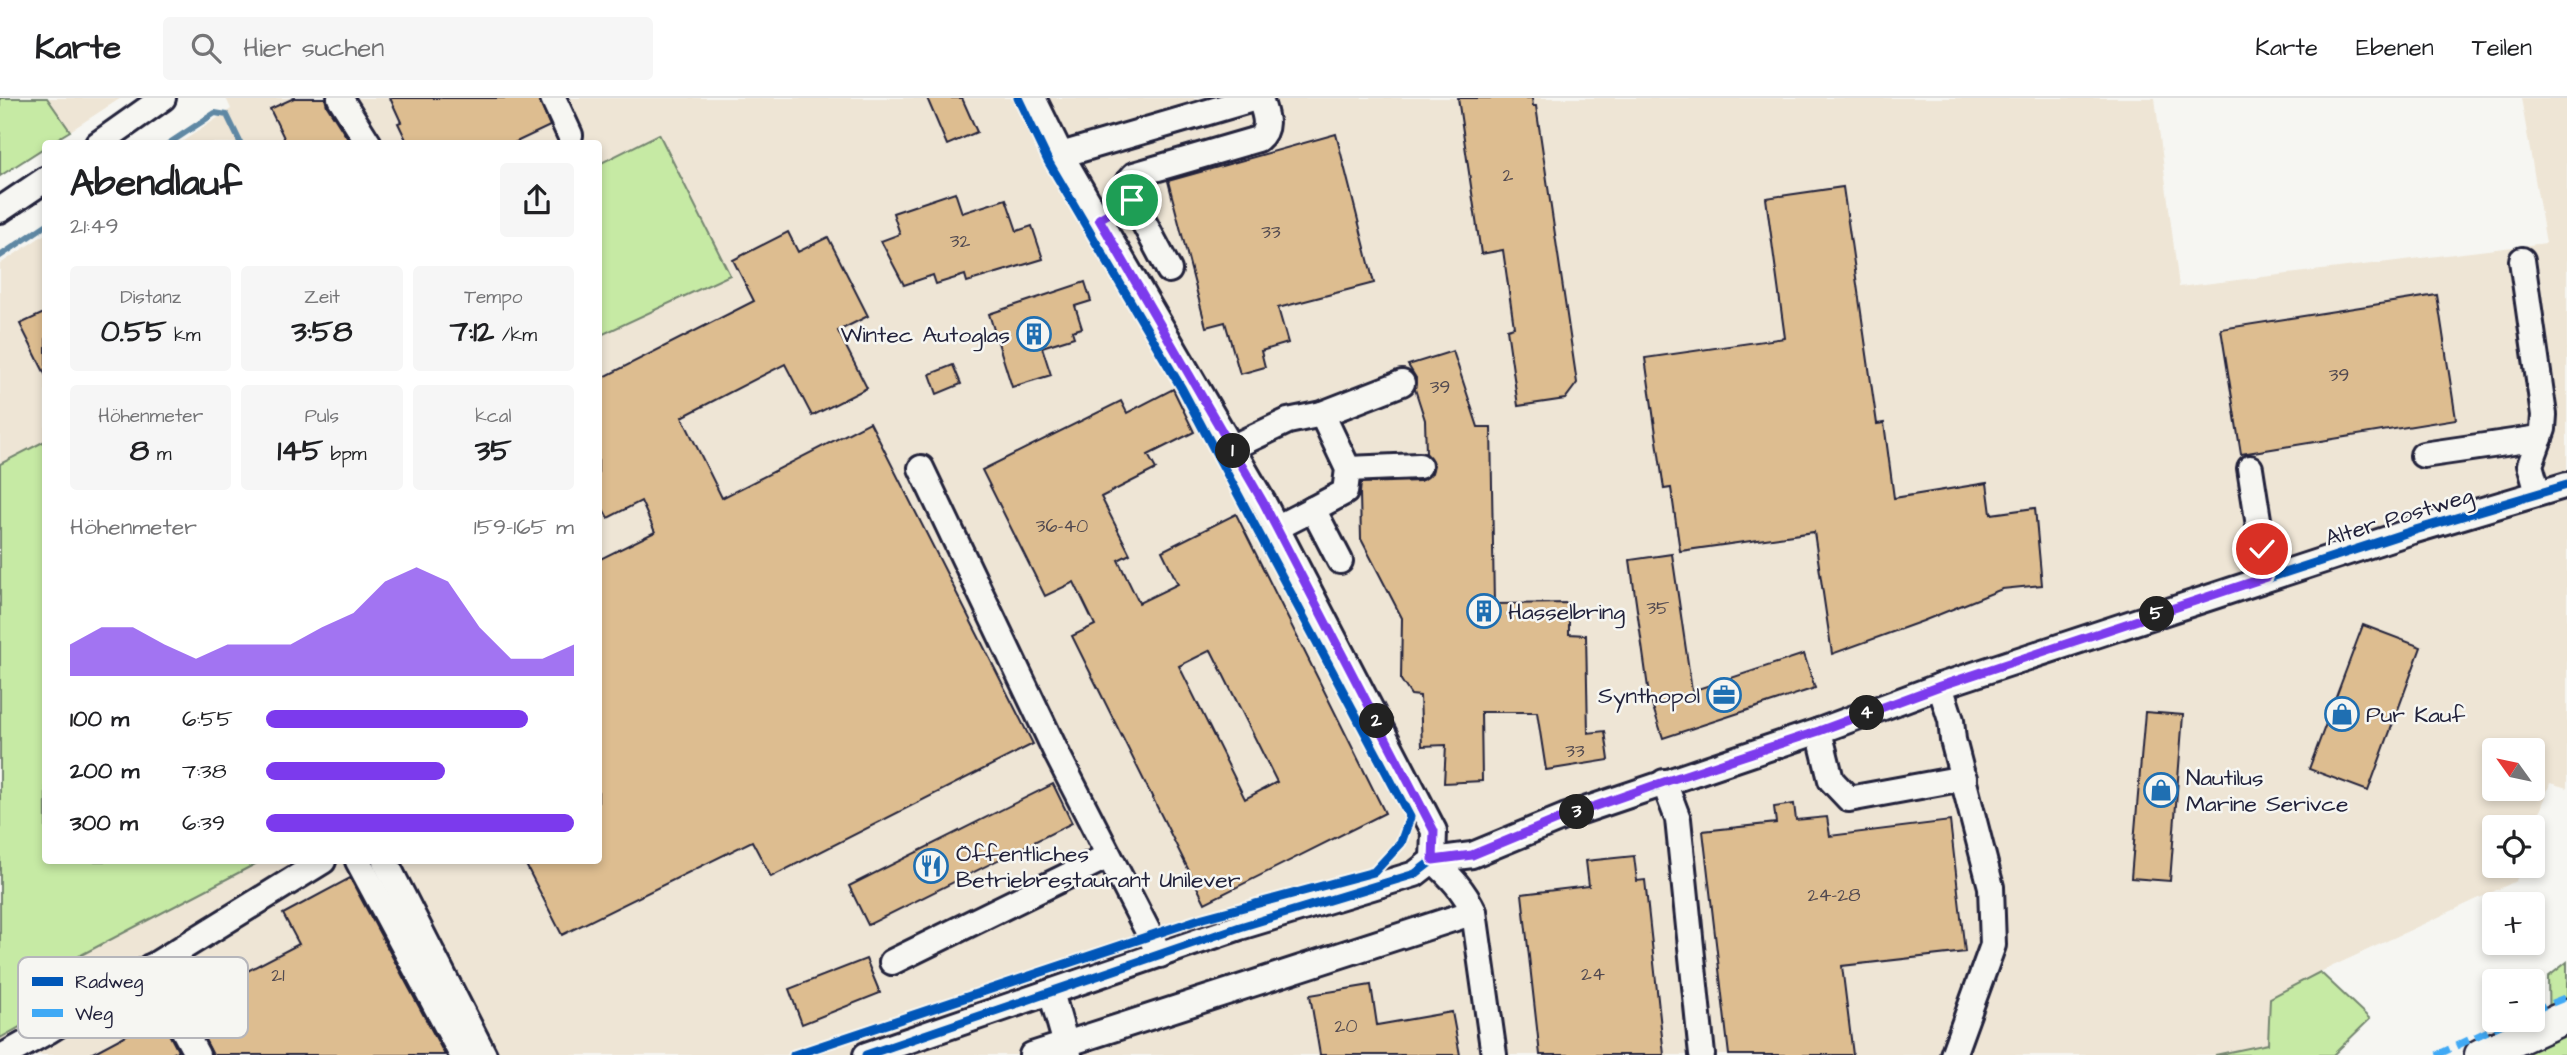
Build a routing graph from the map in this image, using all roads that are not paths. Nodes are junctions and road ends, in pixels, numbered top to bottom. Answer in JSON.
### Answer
{"nodes":[{"id":1,"x":163,"y":98,"type":"edge"},
{"id":2,"x":340,"y":98,"type":"edge"},
{"id":3,"x":553,"y":98,"type":"edge"},
{"id":4,"x":1033,"y":98,"type":"edge"},
{"id":5,"x":1258,"y":98,"type":"edge"},
{"id":6,"x":570,"y":135,"type":"dead end"},
{"id":7,"x":103,"y":140,"type":"edge"},
{"id":8,"x":366,"y":140,"type":"edge"},
{"id":9,"x":1061,"y":155,"type":"junction"},
{"id":10,"x":42,"y":182,"type":"edge"},
{"id":11,"x":1132,"y":200,"type":"junction"},
{"id":12,"x":0,"y":210,"type":"edge"},
{"id":13,"x":1099,"y":219,"type":"junction"},
{"id":14,"x":2522,"y":260,"type":"dead end"},
{"id":15,"x":1169,"y":270,"type":"dead end"},
{"id":16,"x":1402,"y":383,"type":"dead end"},
{"id":17,"x":1322,"y":414,"type":"junction"},
{"id":18,"x":2540,"y":438,"type":"junction"},
{"id":19,"x":1231,"y":447,"type":"junction"},
{"id":20,"x":2423,"y":454,"type":"dead end"},
{"id":21,"x":1419,"y":466,"type":"dead end"},
{"id":22,"x":921,"y":468,"type":"dead end"},
{"id":23,"x":2250,"y":468,"type":"dead end"},
{"id":24,"x":1348,"y":469,"type":"junction"},
{"id":25,"x":2557,"y":489,"type":"edge"},
{"id":26,"x":1313,"y":509,"type":"junction"},
{"id":27,"x":1276,"y":528,"type":"junction"},
{"id":28,"x":1340,"y":561,"type":"dead end"},
{"id":29,"x":2267,"y":577,"type":"junction"},
{"id":30,"x":1940,"y":686,"type":"junction"},
{"id":31,"x":1819,"y":731,"type":"junction"},
{"id":32,"x":1964,"y":778,"type":"junction"},
{"id":33,"x":1664,"y":782,"type":"junction"},
{"id":34,"x":1108,"y":856,"type":"junction"},
{"id":35,"x":1433,"y":860,"type":"junction"},
{"id":36,"x":318,"y":864,"type":"edge"},
{"id":37,"x":360,"y":864,"type":"edge"},
{"id":38,"x":387,"y":864,"type":"edge"},
{"id":39,"x":1474,"y":912,"type":"junction"},
{"id":40,"x":1160,"y":955,"type":"junction"},
{"id":41,"x":166,"y":957,"type":"edge"},
{"id":42,"x":892,"y":962,"type":"dead end"},
{"id":43,"x":1051,"y":992,"type":"junction"},
{"id":44,"x":2567,"y":1016,"type":"edge"},
{"id":45,"x":33,"y":1038,"type":"edge"},
{"id":46,"x":188,"y":1038,"type":"edge"},
{"id":47,"x":1067,"y":1050,"type":"edge"},
{"id":48,"x":5,"y":1055,"type":"edge"},
{"id":49,"x":197,"y":1055,"type":"edge"},
{"id":50,"x":462,"y":1055,"type":"edge"},
{"id":51,"x":484,"y":1055,"type":"edge"},
{"id":52,"x":866,"y":1055,"type":"edge"},
{"id":53,"x":1032,"y":1055,"type":"edge"},
{"id":54,"x":1494,"y":1055,"type":"edge"},
{"id":55,"x":1702,"y":1055,"type":"edge"},
{"id":56,"x":1953,"y":1055,"type":"edge"},
{"id":57,"x":2481,"y":1055,"type":"edge"}],
"edges":[{"from":1,"to":7,"type":"street"},
{"from":2,"to":8,"type":"street"},
{"from":3,"to":6,"type":"street"},
{"from":4,"to":9,"type":"street"},
{"from":5,"to":9,"type":"street"},
{"from":5,"to":11,"type":"street"},
{"from":9,"to":13,"type":"street"},
{"from":10,"to":12,"type":"street"},
{"from":11,"to":13,"type":"street"},
{"from":11,"to":15,"type":"street"},
{"from":13,"to":19,"type":"street"},
{"from":14,"to":18,"type":"street"},
{"from":16,"to":17,"type":"street"},
{"from":17,"to":19,"type":"street"},
{"from":17,"to":24,"type":"street"},
{"from":18,"to":20,"type":"street"},
{"from":18,"to":25,"type":"street"},
{"from":19,"to":27,"type":"street"},
{"from":21,"to":24,"type":"street"},
{"from":22,"to":34,"type":"street"},
{"from":23,"to":29,"type":"street"},
{"from":24,"to":26,"type":"street"},
{"from":25,"to":29,"type":"street","name":"Alter Postweg"},
{"from":26,"to":27,"type":"street"},
{"from":26,"to":28,"type":"street"},
{"from":27,"to":35,"type":"street"},
{"from":29,"to":30,"type":"street","name":"Alter Postweg"},
{"from":30,"to":31,"type":"street","name":"Alter Postweg"},
{"from":30,"to":32,"type":"street"},
{"from":31,"to":32,"type":"street"},
{"from":31,"to":33,"type":"street","name":"Alter Postweg"},
{"from":32,"to":56,"type":"street"},
{"from":33,"to":35,"type":"street","name":"Alter Postweg"},
{"from":33,"to":55,"type":"street"},
{"from":34,"to":40,"type":"street"},
{"from":34,"to":42,"type":"street"},
{"from":35,"to":39,"type":"street"},
{"from":35,"to":40,"type":"street","name":"Alter Postweg"},
{"from":36,"to":41,"type":"street"},
{"from":37,"to":50,"type":"street"},
{"from":38,"to":51,"type":"street"},
{"from":39,"to":47,"type":"street"},
{"from":39,"to":54,"type":"street"},
{"from":40,"to":43,"type":"street","name":"Alter Postweg"},
{"from":43,"to":47,"type":"street"},
{"from":43,"to":52,"type":"street","name":"Alter Postweg"},
{"from":44,"to":57,"type":"main road"},
{"from":45,"to":48,"type":"street"},
{"from":46,"to":49,"type":"street"},
{"from":47,"to":53,"type":"street"}]}
